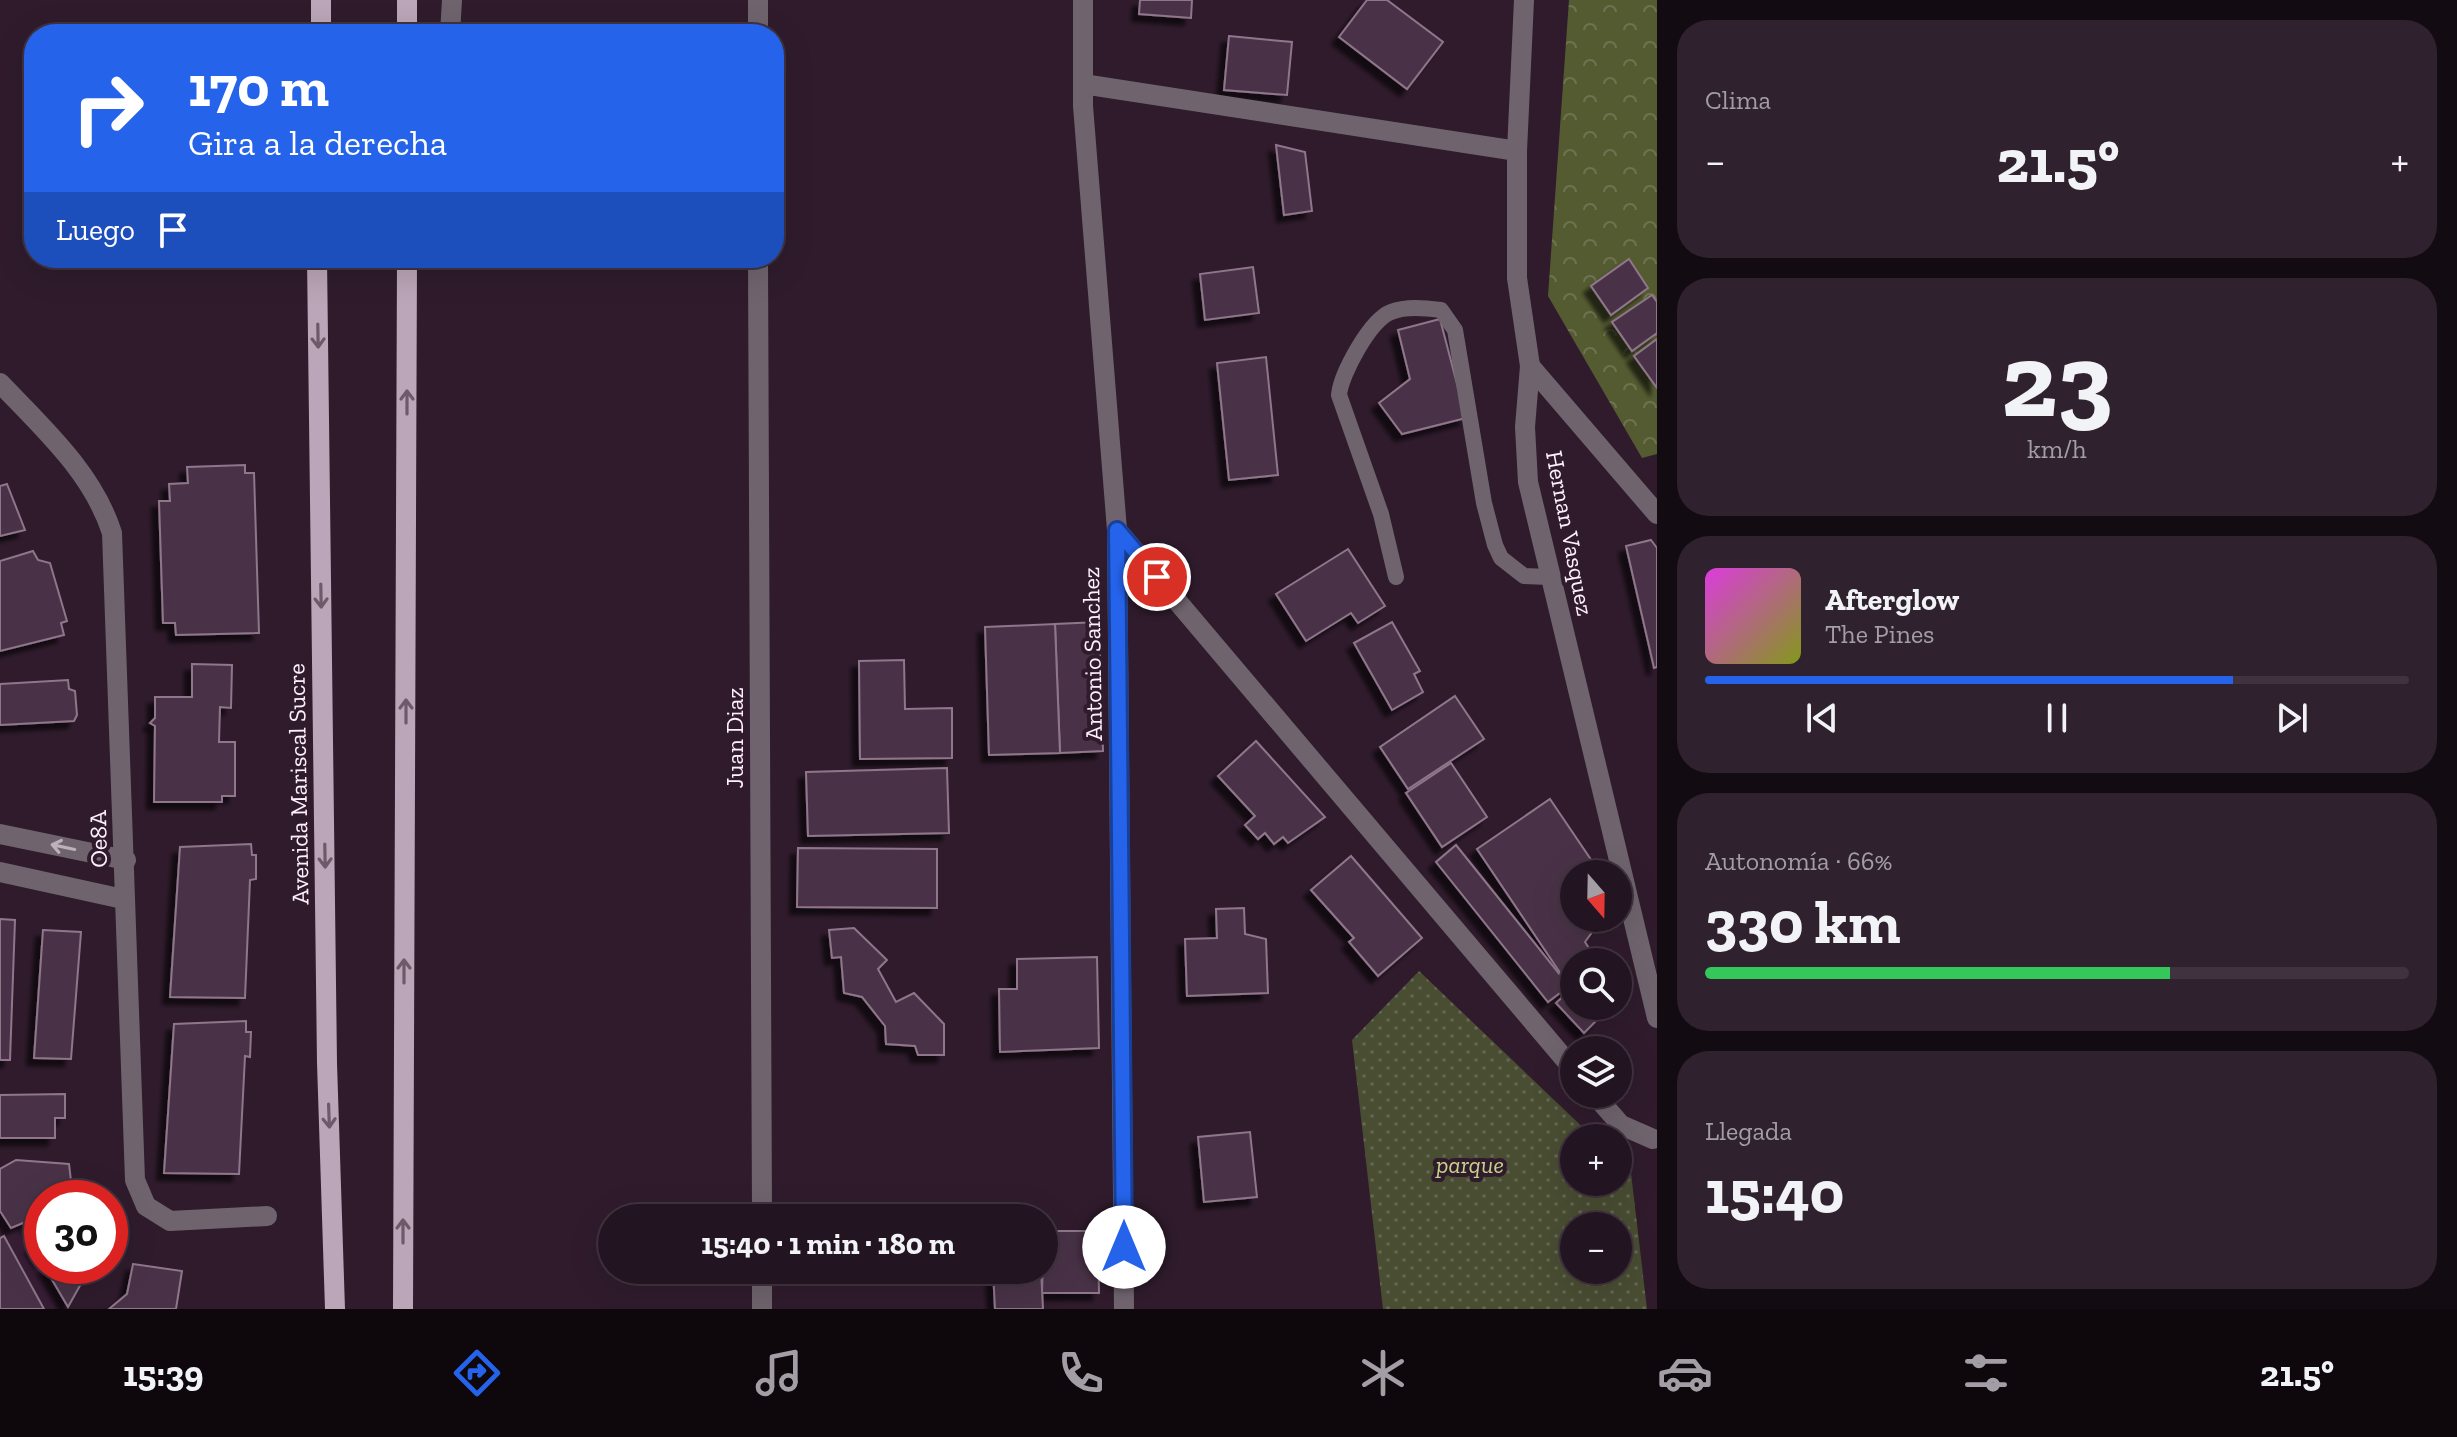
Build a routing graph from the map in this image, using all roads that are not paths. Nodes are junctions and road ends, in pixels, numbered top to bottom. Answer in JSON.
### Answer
{"nodes":[{"id":1,"x":321,"y":0,"type":"edge"},
{"id":2,"x":407,"y":0,"type":"edge"},
{"id":3,"x":452,"y":0,"type":"edge"},
{"id":4,"x":758,"y":0,"type":"edge"},
{"id":5,"x":1083,"y":0,"type":"edge"},
{"id":6,"x":1524,"y":0,"type":"edge"},
{"id":7,"x":321,"y":24,"type":"edge"},
{"id":8,"x":407,"y":24,"type":"edge"},
{"id":9,"x":451,"y":24,"type":"edge"},
{"id":10,"x":758,"y":24,"type":"edge"},
{"id":11,"x":1083,"y":84,"type":"junction"},
{"id":12,"x":1517,"y":151,"type":"junction"},
{"id":13,"x":317,"y":268,"type":"edge"},
{"id":14,"x":407,"y":268,"type":"edge"},
{"id":15,"x":413,"y":268,"type":"edge"},
{"id":16,"x":758,"y":268,"type":"edge"},
{"id":17,"x":406,"y":285,"type":"junction"},
{"id":18,"x":1530,"y":366,"type":"junction"},
{"id":19,"x":0,"y":383,"type":"edge"},
{"id":20,"x":1657,"y":514,"type":"edge"},
{"id":21,"x":1117,"y":530,"type":"junction"},
{"id":22,"x":1396,"y":577,"type":"dead end"},
{"id":23,"x":1549,"y":577,"type":"junction"},
{"id":24,"x":0,"y":834,"type":"edge"},
{"id":25,"x":126,"y":860,"type":"junction"},
{"id":26,"x":0,"y":872,"type":"edge"},
{"id":27,"x":123,"y":899,"type":"junction"},
{"id":28,"x":1657,"y":1018,"type":"edge"},
{"id":29,"x":1560,"y":1053,"type":"edge"},
{"id":30,"x":1606,"y":1108,"type":"edge"},
{"id":31,"x":1656,"y":1141,"type":"edge"},
{"id":32,"x":762,"y":1204,"type":"edge"},
{"id":33,"x":267,"y":1216,"type":"dead end"},
{"id":34,"x":762,"y":1284,"type":"edge"},
{"id":35,"x":335,"y":1309,"type":"edge"},
{"id":36,"x":403,"y":1309,"type":"edge"},
{"id":37,"x":762,"y":1309,"type":"edge"},
{"id":38,"x":1124,"y":1309,"type":"edge"}],
"edges":[{"from":1,"to":7,"type":"main road"},
{"from":2,"to":8,"type":"main road"},
{"from":3,"to":9,"type":"street"},
{"from":4,"to":10,"type":"street"},
{"from":5,"to":11,"type":"street","name":"Antonio Sanchez"},
{"from":6,"to":12,"type":"street","name":"Hernan Vasquez"},
{"from":11,"to":12,"type":"street"},
{"from":11,"to":21,"type":"street","name":"Antonio Sanchez"},
{"from":12,"to":18,"type":"street","name":"Hernan Vasquez"},
{"from":13,"to":35,"type":"main road","name":"Avenida Mariscal Sucre","one_way":true},
{"from":14,"to":17,"type":"main road"},
{"from":15,"to":17,"type":"street"},
{"from":16,"to":32,"type":"street","name":"Juan Diaz"},
{"from":36,"to":17,"type":"main road","one_way":true},
{"from":18,"to":20,"type":"street"},
{"from":18,"to":23,"type":"street","name":"Hernan Vasquez"},
{"from":19,"to":25,"type":"street","name":"Oe8A"},
{"from":21,"to":29,"type":"street"},
{"from":21,"to":38,"type":"street","name":"Antonio Sanchez"},
{"from":22,"to":23,"type":"lane"},
{"from":23,"to":28,"type":"street","name":"Hernan Vasquez"},
{"from":25,"to":24,"type":"street","one_way":true},
{"from":25,"to":27,"type":"street","name":"Oe8A"},
{"from":26,"to":27,"type":"street"},
{"from":27,"to":33,"type":"street","name":"Oe8A"},
{"from":30,"to":31,"type":"street"},
{"from":34,"to":37,"type":"street"}]}
